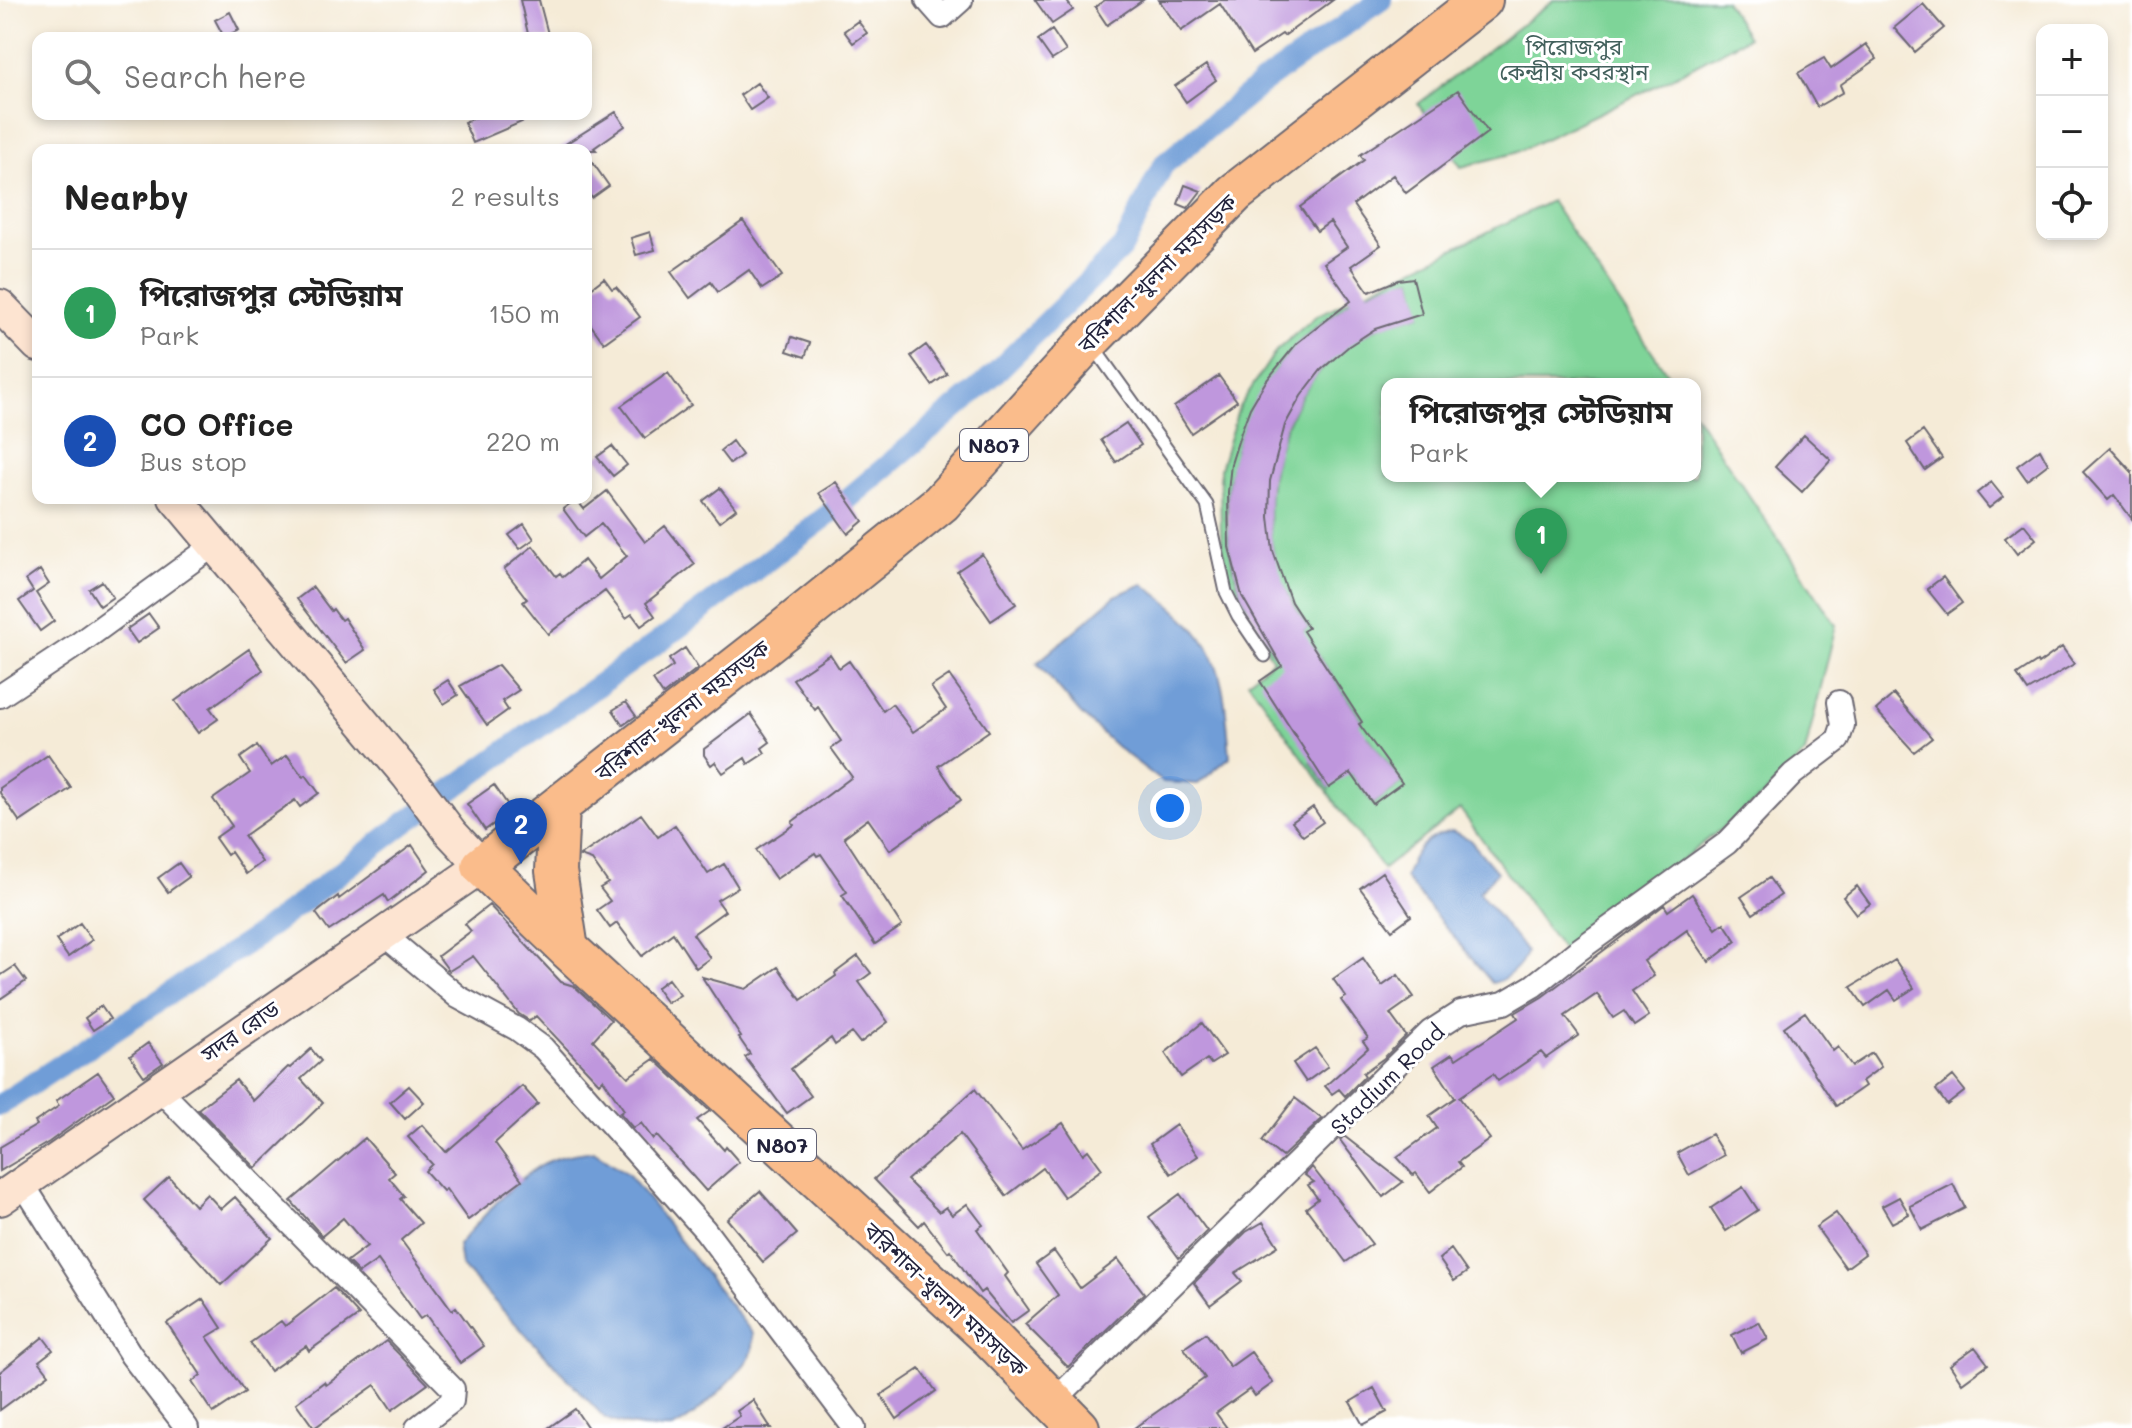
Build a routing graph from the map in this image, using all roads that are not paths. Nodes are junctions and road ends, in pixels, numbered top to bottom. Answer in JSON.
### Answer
{"nodes":[{"id":1,"x":927,"y":0,"type":"edge"},
{"id":2,"x":961,"y":0,"type":"edge"},
{"id":3,"x":1482,"y":0,"type":"edge"},
{"id":4,"x":0,"y":306,"type":"edge"},
{"id":5,"x":32,"y":339,"type":"edge"},
{"id":6,"x":1090,"y":341,"type":"junction"},
{"id":7,"x":180,"y":504,"type":"edge"},
{"id":8,"x":214,"y":545,"type":"junction"},
{"id":9,"x":1265,"y":656,"type":"dead end"},
{"id":10,"x":0,"y":696,"type":"edge"},
{"id":11,"x":1839,"y":702,"type":"dead end"},
{"id":12,"x":559,"y":807,"type":"junction"},
{"id":13,"x":482,"y":866,"type":"junction"},
{"id":14,"x":382,"y":933,"type":"junction"},
{"id":15,"x":568,"y":949,"type":"junction"},
{"id":16,"x":158,"y":1088,"type":"junction"},
{"id":17,"x":11,"y":1191,"type":"edge"},
{"id":18,"x":1066,"y":1415,"type":"edge"},
{"id":19,"x":187,"y":1428,"type":"edge"},
{"id":20,"x":417,"y":1428,"type":"edge"},
{"id":21,"x":854,"y":1428,"type":"edge"}],
"edges":[{"from":1,"to":2,"type":"street"},
{"from":3,"to":6,"type":"highway","name":"বরিশাল-খুলনা মহাসড়ক","number":"N807"},
{"from":4,"to":5,"type":"street"},
{"from":6,"to":9,"type":"lane"},
{"from":6,"to":12,"type":"highway","name":"বরিশাল-খুলনা মহাসড়ক","number":"N807"},
{"from":7,"to":8,"type":"street"},
{"from":8,"to":10,"type":"street"},
{"from":8,"to":13,"type":"street"},
{"from":11,"to":18,"type":"street","name":"Stadium Road"},
{"from":12,"to":13,"type":"highway","name":"বরিশাল-খুলনা মহাসড়ক","number":"N807"},
{"from":12,"to":15,"type":"highway"},
{"from":13,"to":14,"type":"street","name":"সদর রোড"},
{"from":13,"to":15,"type":"highway","name":"বরিশাল-খুলনা মহাসড়ক","number":"N807"},
{"from":14,"to":16,"type":"street","name":"সদর রোড"},
{"from":14,"to":21,"type":"street"},
{"from":15,"to":18,"type":"highway","name":"বরিশাল-খুলনা মহাসড়ক","number":"N807"},
{"from":16,"to":17,"type":"street","name":"সদর রোড"},
{"from":16,"to":20,"type":"street"},
{"from":17,"to":19,"type":"street"}]}
